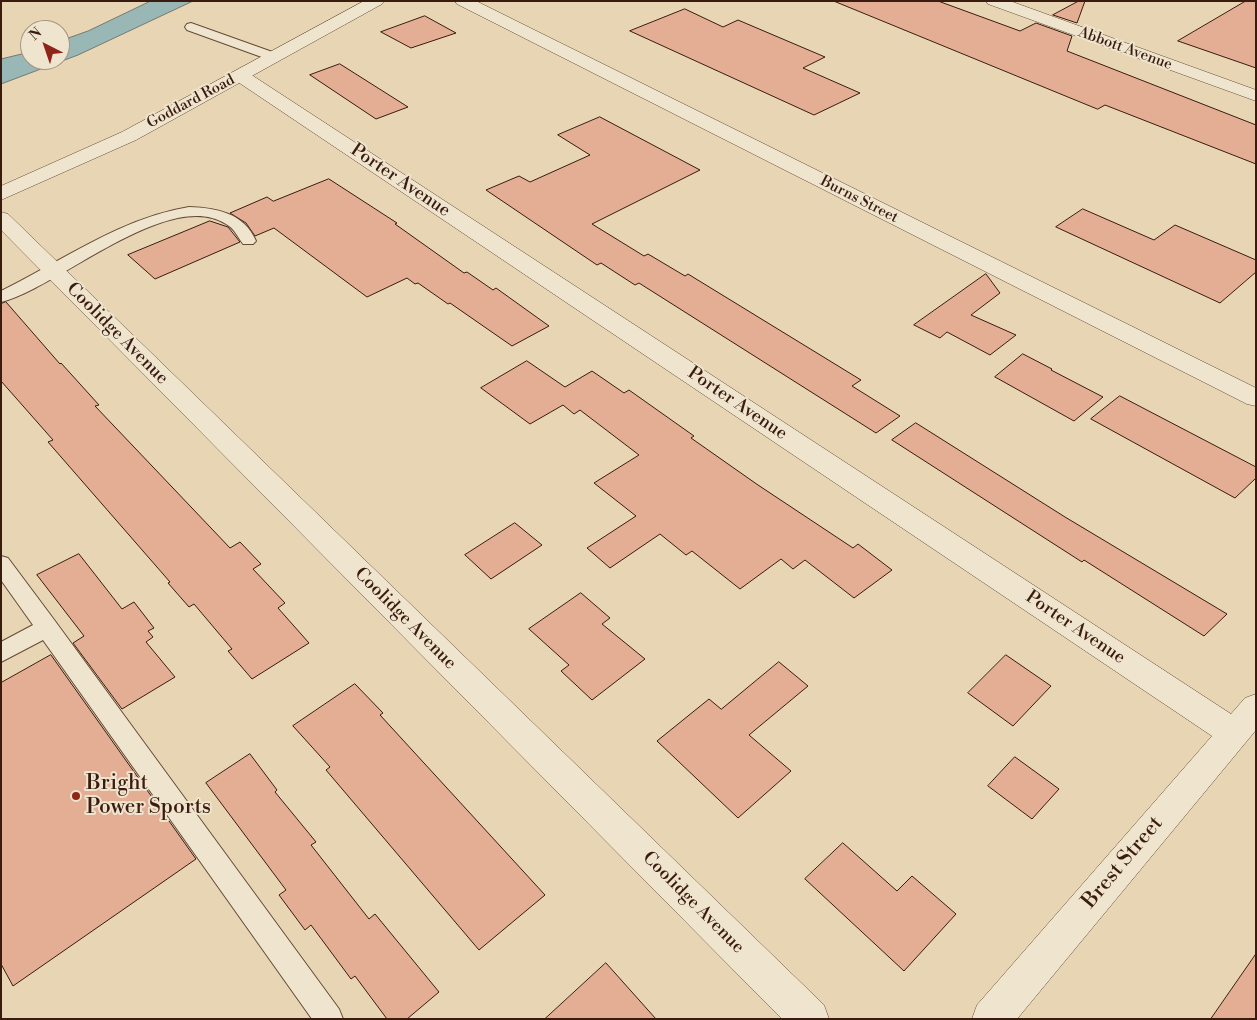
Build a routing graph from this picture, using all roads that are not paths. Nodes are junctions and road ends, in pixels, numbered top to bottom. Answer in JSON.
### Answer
{"nodes":[{"id":1,"x":376,"y":1,"type":"edge"},
{"id":2,"x":463,"y":1,"type":"edge"},
{"id":3,"x":994,"y":1,"type":"edge"},
{"id":4,"x":191,"y":27,"type":"dead end"},
{"id":5,"x":274,"y":57,"type":"junction"},
{"id":6,"x":240,"y":76,"type":"junction"},
{"id":7,"x":1256,"y":96,"type":"edge"},
{"id":8,"x":1,"y":194,"type":"edge"},
{"id":9,"x":1,"y":218,"type":"edge"},
{"id":10,"x":248,"y":241,"type":"dead end"},
{"id":11,"x":54,"y":270,"type":"junction"},
{"id":12,"x":1,"y":297,"type":"edge"},
{"id":13,"x":1256,"y":398,"type":"edge"},
{"id":14,"x":1,"y":564,"type":"edge"},
{"id":15,"x":47,"y":627,"type":"junction"},
{"id":16,"x":1,"y":653,"type":"edge"},
{"id":17,"x":1245,"y":720,"type":"edge"},
{"id":18,"x":329,"y":1019,"type":"edge"},
{"id":19,"x":810,"y":1019,"type":"edge"},
{"id":20,"x":991,"y":1019,"type":"edge"}],
"edges":[{"from":1,"to":5,"type":"street","name":"Goddard Road"},
{"from":2,"to":13,"type":"street","name":"Burns Street"},
{"from":3,"to":7,"type":"street","name":"Abbott Avenue"},
{"from":4,"to":5,"type":"lane"},
{"from":5,"to":6,"type":"street","name":"Goddard Road"},
{"from":6,"to":8,"type":"street","name":"Goddard Road"},
{"from":6,"to":17,"type":"street","name":"Porter Avenue"},
{"from":9,"to":11,"type":"street","name":"Coolidge Avenue"},
{"from":10,"to":11,"type":"lane"},
{"from":11,"to":12,"type":"lane"},
{"from":11,"to":19,"type":"street","name":"Coolidge Avenue"},
{"from":14,"to":15,"type":"lane"},
{"from":15,"to":16,"type":"lane"},
{"from":15,"to":18,"type":"lane"},
{"from":17,"to":20,"type":"street","name":"Brest Street"}]}
